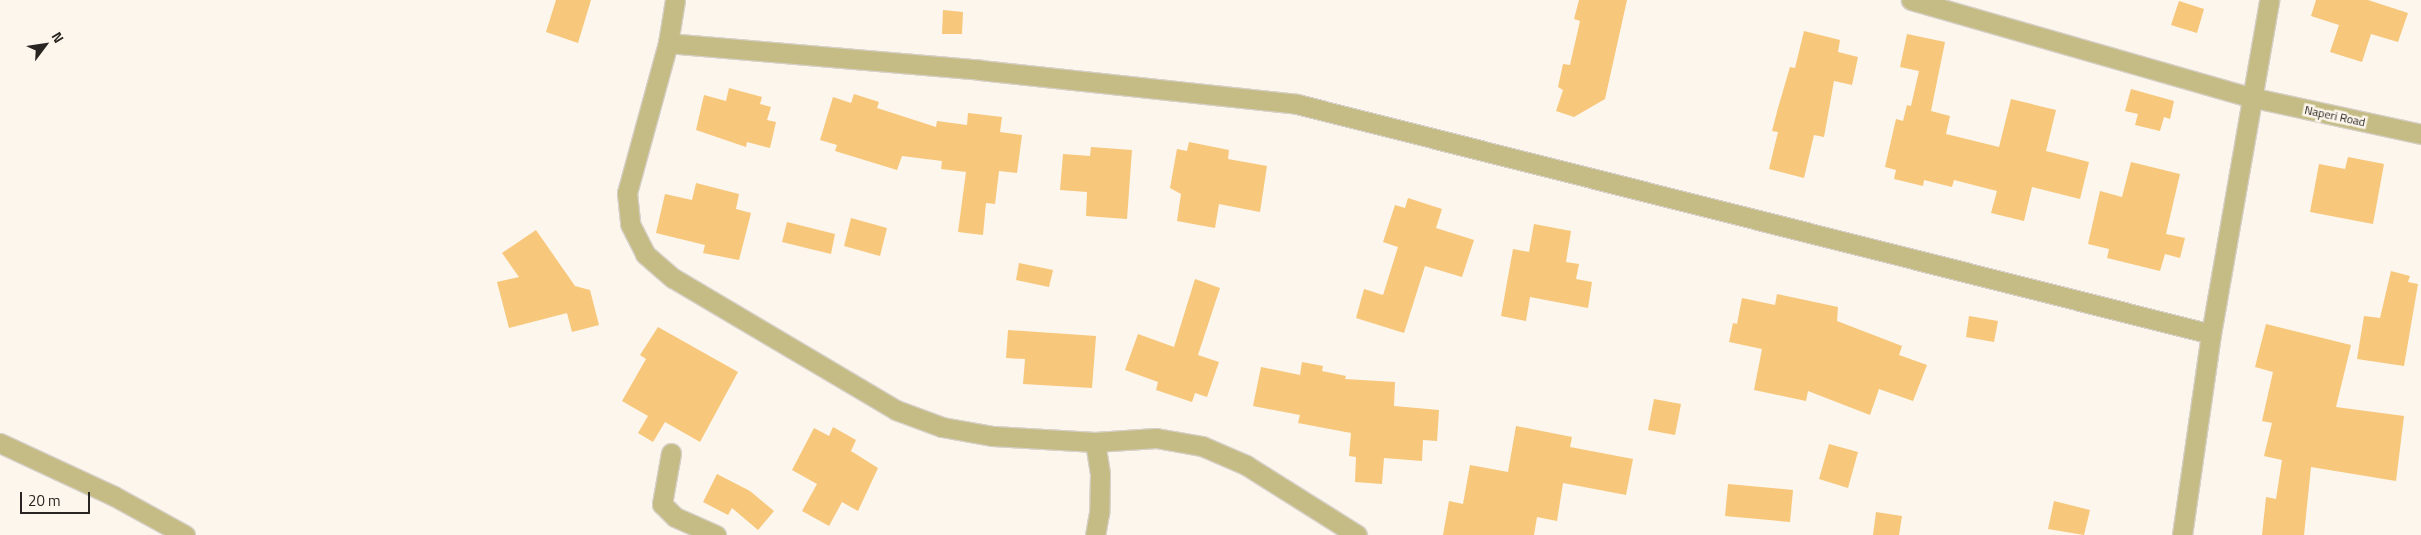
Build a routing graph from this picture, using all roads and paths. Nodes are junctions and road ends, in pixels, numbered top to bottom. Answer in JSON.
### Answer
{"nodes":[{"id":1,"x":675,"y":0,"type":"edge"},
{"id":2,"x":1911,"y":0,"type":"edge"},
{"id":3,"x":2269,"y":0,"type":"edge"},
{"id":4,"x":668,"y":43,"type":"junction"},
{"id":5,"x":2250,"y":98,"type":"junction"},
{"id":6,"x":2421,"y":134,"type":"edge"},
{"id":7,"x":2211,"y":334,"type":"junction"},
{"id":8,"x":1095,"y":442,"type":"junction"},
{"id":9,"x":0,"y":443,"type":"edge"},
{"id":10,"x":671,"y":453,"type":"dead end"},
{"id":11,"x":185,"y":535,"type":"edge"},
{"id":12,"x":716,"y":535,"type":"edge"},
{"id":13,"x":1095,"y":535,"type":"edge"},
{"id":14,"x":1357,"y":535,"type":"edge"},
{"id":15,"x":2182,"y":535,"type":"edge"}],
"edges":[{"from":1,"to":4,"type":"street"},
{"from":2,"to":5,"type":"street","name":"Naperi Road"},
{"from":3,"to":5,"type":"street"},
{"from":4,"to":7,"type":"street"},
{"from":4,"to":8,"type":"street"},
{"from":5,"to":6,"type":"street","name":"Naperi Road"},
{"from":5,"to":7,"type":"street"},
{"from":7,"to":15,"type":"street"},
{"from":8,"to":13,"type":"street"},
{"from":8,"to":14,"type":"street"},
{"from":9,"to":11,"type":"street"},
{"from":10,"to":12,"type":"street"}]}
